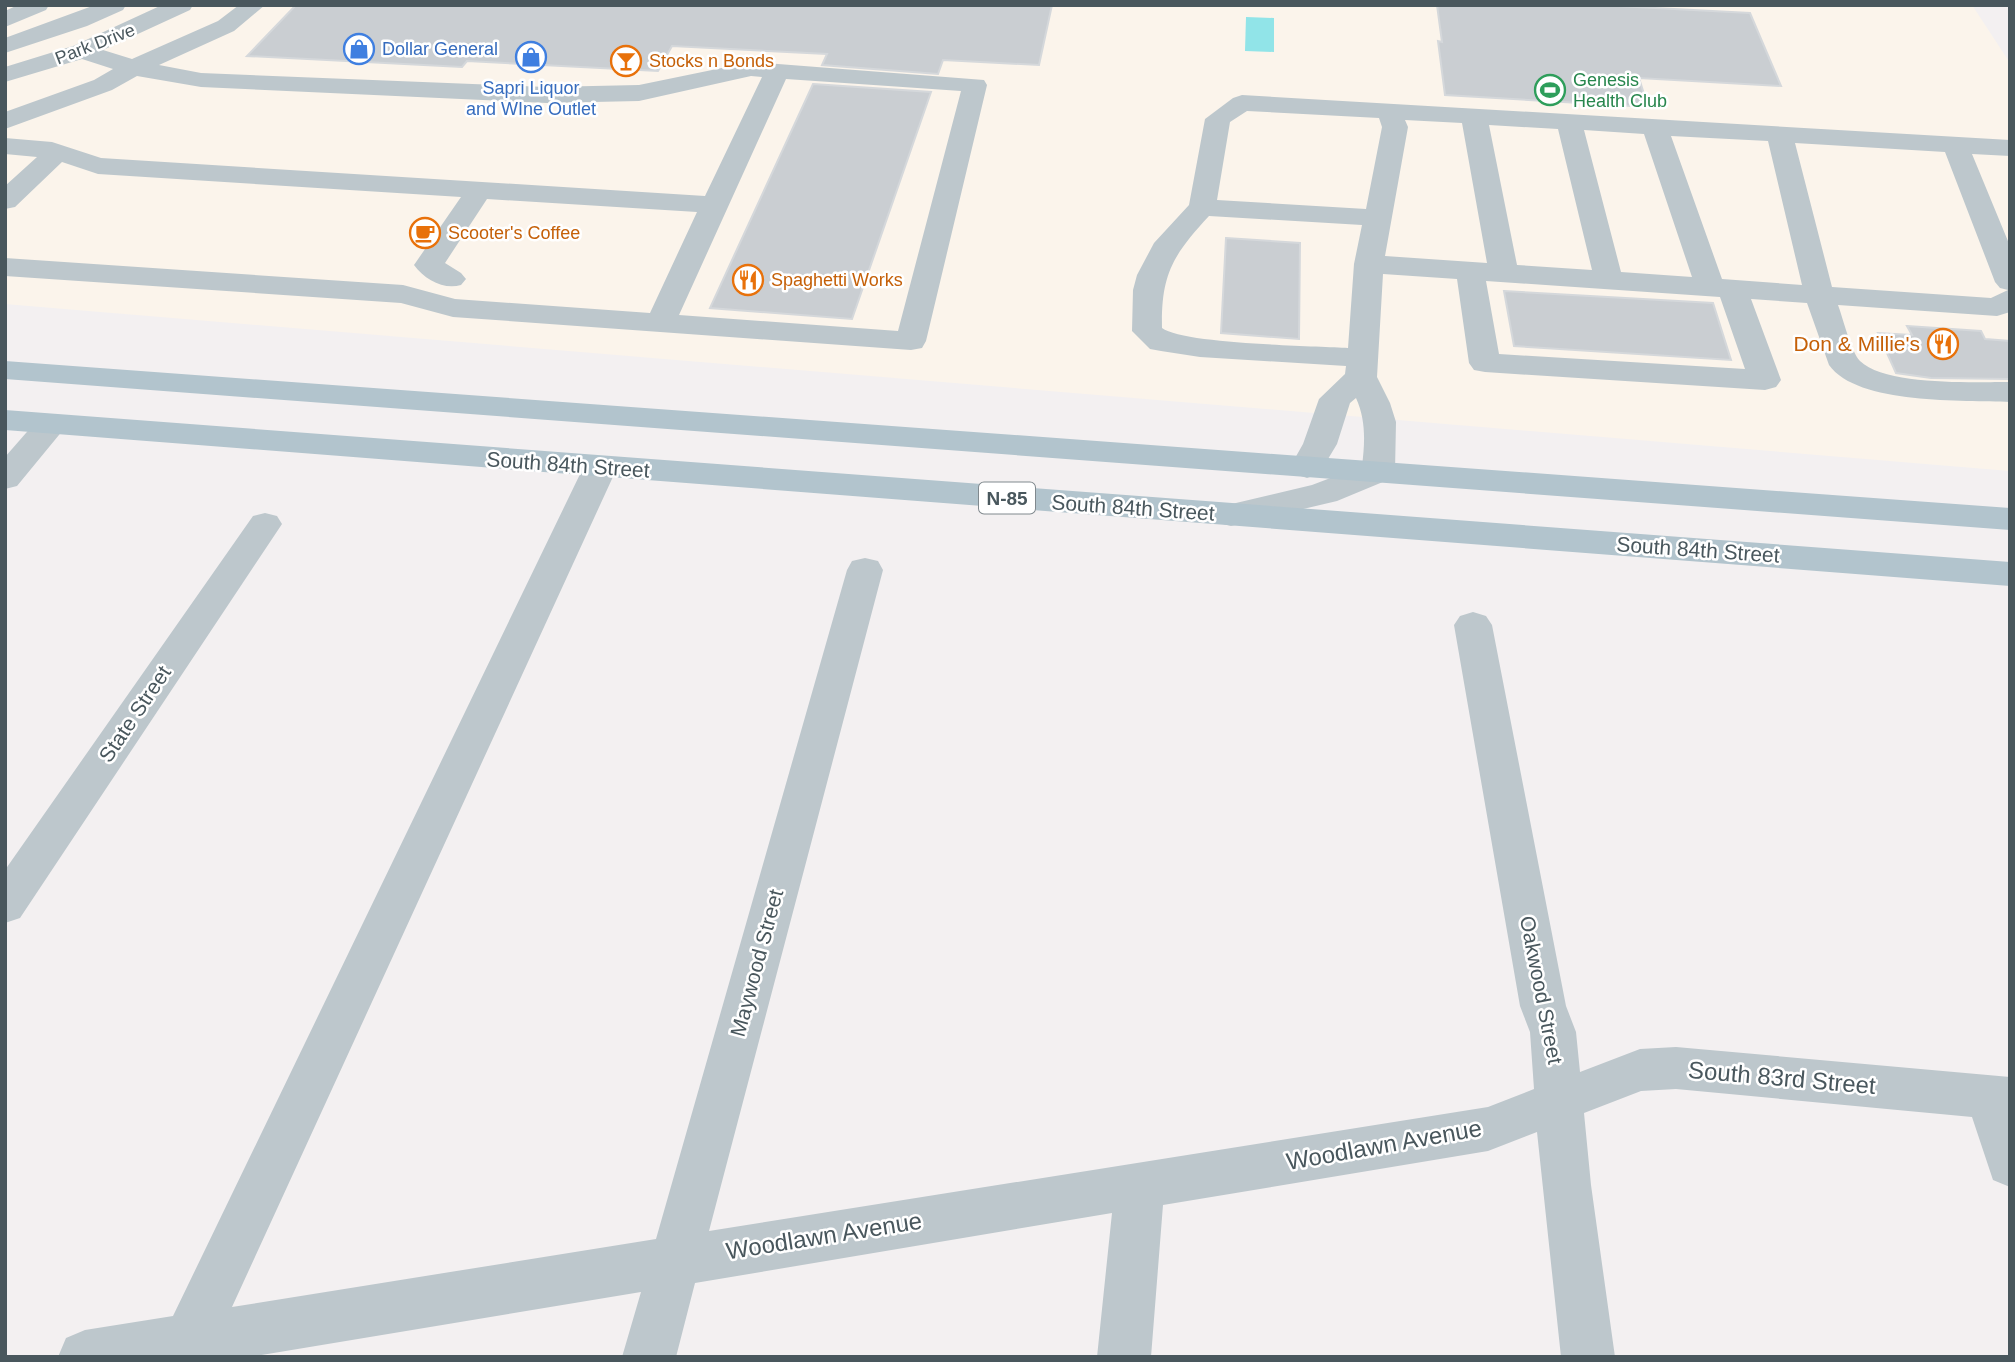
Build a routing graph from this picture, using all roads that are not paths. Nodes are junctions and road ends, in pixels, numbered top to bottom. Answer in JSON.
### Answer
{"nodes":[{"id":1,"x":115,"y":5,"type":"edge"},
{"id":2,"x":182,"y":5,"type":"edge"},
{"id":3,"x":254,"y":5,"type":"edge"},
{"id":4,"x":23,"y":12,"type":"edge"},
{"id":5,"x":56,"y":29,"type":"junction"},
{"id":6,"x":5,"y":46,"type":"edge"},
{"id":7,"x":82,"y":51,"type":"junction"},
{"id":8,"x":133,"y":68,"type":"junction"},
{"id":9,"x":777,"y":71,"type":"junction"},
{"id":10,"x":5,"y":75,"type":"edge"},
{"id":11,"x":1389,"y":111,"type":"junction"},
{"id":12,"x":1474,"y":117,"type":"junction"},
{"id":13,"x":5,"y":121,"type":"edge"},
{"id":14,"x":1569,"y":122,"type":"junction"},
{"id":15,"x":1655,"y":127,"type":"junction"},
{"id":16,"x":1780,"y":135,"type":"junction"},
{"id":17,"x":1955,"y":145,"type":"junction"},
{"id":18,"x":5,"y":146,"type":"edge"},
{"id":19,"x":2010,"y":148,"type":"edge"},
{"id":20,"x":58,"y":152,"type":"junction"},
{"id":21,"x":479,"y":191,"type":"junction"},
{"id":22,"x":5,"y":201,"type":"edge"},
{"id":23,"x":714,"y":205,"type":"junction"},
{"id":24,"x":1202,"y":207,"type":"junction"},
{"id":25,"x":1378,"y":218,"type":"junction"},
{"id":26,"x":1369,"y":264,"type":"junction"},
{"id":27,"x":5,"y":267,"type":"edge"},
{"id":28,"x":1470,"y":271,"type":"junction"},
{"id":29,"x":1504,"y":274,"type":"junction"},
{"id":30,"x":452,"y":279,"type":"dead end"},
{"id":31,"x":1609,"y":281,"type":"junction"},
{"id":32,"x":2010,"y":282,"type":"edge"},
{"id":33,"x":1721,"y":288,"type":"junction"},
{"id":34,"x":1819,"y":295,"type":"junction"},
{"id":35,"x":2010,"y":299,"type":"edge"},
{"id":36,"x":660,"y":323,"type":"junction"},
{"id":37,"x":1362,"y":368,"type":"junction"},
{"id":38,"x":5,"y":370,"type":"edge"},
{"id":39,"x":2010,"y":392,"type":"edge"},
{"id":40,"x":5,"y":420,"type":"edge"},
{"id":41,"x":52,"y":424,"type":"junction"},
{"id":42,"x":1307,"y":467,"type":"junction"},
{"id":43,"x":600,"y":468,"type":"junction"},
{"id":44,"x":1378,"y":471,"type":"junction"},
{"id":45,"x":5,"y":478,"type":"edge"},
{"id":46,"x":1231,"y":515,"type":"junction"},
{"id":47,"x":2010,"y":519,"type":"edge"},
{"id":48,"x":265,"y":524,"type":"dead end"},
{"id":49,"x":865,"y":570,"type":"dead end"},
{"id":50,"x":2010,"y":574,"type":"edge"},
{"id":51,"x":1473,"y":625,"type":"dead end"},
{"id":52,"x":5,"y":905,"type":"edge"},
{"id":53,"x":2000,"y":1098,"type":"edge"},
{"id":54,"x":1560,"y":1101,"type":"junction"},
{"id":55,"x":2010,"y":1164,"type":"edge"},
{"id":56,"x":1140,"y":1185,"type":"junction"},
{"id":57,"x":676,"y":1259,"type":"junction"},
{"id":58,"x":185,"y":1348,"type":"edge"},
{"id":59,"x":85,"y":1357,"type":"edge"},
{"id":60,"x":649,"y":1357,"type":"edge"},
{"id":61,"x":1124,"y":1357,"type":"edge"},
{"id":62,"x":1588,"y":1357,"type":"edge"}],
"edges":[{"from":1,"to":5,"type":"street","name":"Park Drive"},
{"from":2,"to":7,"type":"street","name":"Park Drive"},
{"from":3,"to":8,"type":"street"},
{"from":4,"to":5,"type":"street"},
{"from":5,"to":6,"type":"street","name":"Park Drive"},
{"from":7,"to":8,"type":"street"},
{"from":7,"to":10,"type":"street","name":"Park Drive"},
{"from":8,"to":9,"type":"street"},
{"from":8,"to":13,"type":"street"},
{"from":9,"to":23,"type":"street"},
{"from":9,"to":36,"type":"street"},
{"from":11,"to":12,"type":"street"},
{"from":11,"to":24,"type":"street"},
{"from":11,"to":25,"type":"street"},
{"from":12,"to":14,"type":"street"},
{"from":12,"to":29,"type":"street"},
{"from":14,"to":15,"type":"street"},
{"from":14,"to":31,"type":"street"},
{"from":15,"to":16,"type":"street"},
{"from":15,"to":33,"type":"street"},
{"from":16,"to":17,"type":"street"},
{"from":16,"to":34,"type":"street"},
{"from":17,"to":19,"type":"street"},
{"from":17,"to":32,"type":"street"},
{"from":18,"to":20,"type":"street"},
{"from":20,"to":21,"type":"street"},
{"from":20,"to":22,"type":"street"},
{"from":21,"to":23,"type":"street"},
{"from":21,"to":30,"type":"street"},
{"from":23,"to":36,"type":"street"},
{"from":24,"to":25,"type":"street"},
{"from":24,"to":37,"type":"street"},
{"from":25,"to":26,"type":"street"},
{"from":26,"to":28,"type":"street"},
{"from":26,"to":37,"type":"street"},
{"from":27,"to":36,"type":"street"},
{"from":28,"to":29,"type":"street"},
{"from":28,"to":33,"type":"street"},
{"from":29,"to":31,"type":"street"},
{"from":31,"to":33,"type":"street"},
{"from":33,"to":34,"type":"street"},
{"from":34,"to":35,"type":"street"},
{"from":34,"to":39,"type":"street"},
{"from":37,"to":42,"type":"street"},
{"from":37,"to":44,"type":"street"},
{"from":38,"to":42,"type":"main road"},
{"from":40,"to":41,"type":"main road","name":"South 84th Street","number":"N-85"},
{"from":41,"to":43,"type":"main road","name":"South 84th Street","number":"N-85"},
{"from":41,"to":45,"type":"street"},
{"from":42,"to":44,"type":"main road"},
{"from":43,"to":46,"type":"main road","name":"South 84th Street","number":"N-85"},
{"from":43,"to":58,"type":"street"},
{"from":44,"to":46,"type":"street"},
{"from":44,"to":47,"type":"main road"},
{"from":46,"to":50,"type":"main road","name":"South 84th Street","number":"N-85"},
{"from":48,"to":52,"type":"street","name":"State Street"},
{"from":49,"to":57,"type":"street","name":"Maywood Street"},
{"from":51,"to":54,"type":"street","name":"Oakwood Street"},
{"from":53,"to":54,"type":"street","name":"South 83rd Street"},
{"from":53,"to":55,"type":"street"},
{"from":54,"to":56,"type":"street","name":"Woodlawn Avenue"},
{"from":54,"to":62,"type":"street","name":"Oakwood Street"},
{"from":56,"to":57,"type":"street","name":"Woodlawn Avenue"},
{"from":56,"to":61,"type":"street"},
{"from":57,"to":58,"type":"street","name":"Woodlawn Avenue"},
{"from":57,"to":60,"type":"street","name":"Maywood Street"},
{"from":58,"to":59,"type":"street","name":"Woodlawn Avenue"}]}
